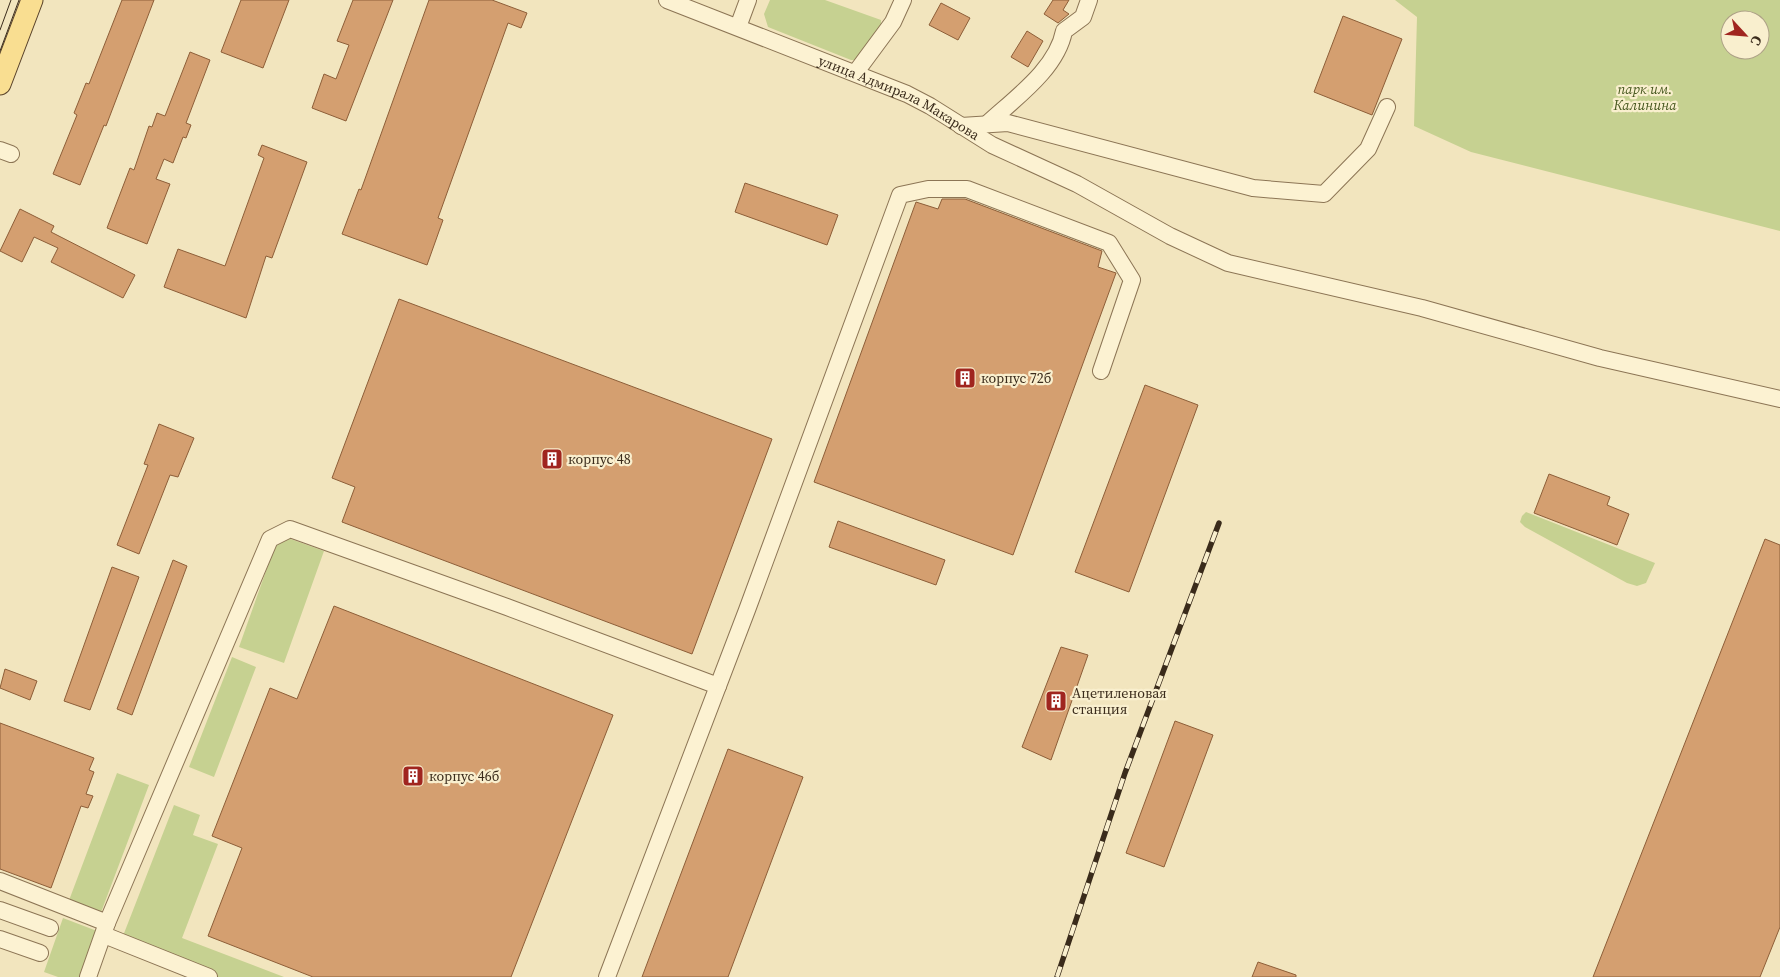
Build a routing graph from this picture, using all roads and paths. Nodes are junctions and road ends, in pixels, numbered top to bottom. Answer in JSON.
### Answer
{"nodes":[{"id":1,"x":32,"y":0,"type":"edge"},
{"id":2,"x":667,"y":0,"type":"edge"},
{"id":3,"x":748,"y":0,"type":"edge"},
{"id":4,"x":903,"y":0,"type":"edge"},
{"id":5,"x":1089,"y":0,"type":"edge"},
{"id":6,"x":738,"y":27,"type":"junction"},
{"id":7,"x":856,"y":72,"type":"junction"},
{"id":8,"x":0,"y":84,"type":"edge"},
{"id":9,"x":1387,"y":107,"type":"dead end"},
{"id":10,"x":987,"y":124,"type":"junction"},
{"id":11,"x":962,"y":126,"type":"junction"},
{"id":12,"x":1101,"y":370,"type":"dead end"},
{"id":13,"x":1780,"y":399,"type":"edge"},
{"id":14,"x":718,"y":686,"type":"junction"},
{"id":15,"x":0,"y":881,"type":"edge"},
{"id":16,"x":0,"y":910,"type":"edge"},
{"id":17,"x":50,"y":928,"type":"dead end"},
{"id":18,"x":106,"y":929,"type":"junction"},
{"id":19,"x":0,"y":938,"type":"edge"},
{"id":20,"x":40,"y":953,"type":"dead end"},
{"id":21,"x":88,"y":977,"type":"edge"},
{"id":22,"x":209,"y":977,"type":"edge"},
{"id":23,"x":606,"y":977,"type":"edge"}],
"edges":[{"from":1,"to":8,"type":"main road"},
{"from":2,"to":6,"type":"street","name":"улица Адмирала Макарова"},
{"from":3,"to":6,"type":"street"},
{"from":4,"to":7,"type":"street"},
{"from":5,"to":10,"type":"street"},
{"from":6,"to":7,"type":"street","name":"улица Адмирала Макарова"},
{"from":7,"to":11,"type":"street","name":"улица Адмирала Макарова"},
{"from":9,"to":10,"type":"street"},
{"from":10,"to":11,"type":"street"},
{"from":11,"to":13,"type":"street","name":"улица Адмирала Макарова"},
{"from":12,"to":14,"type":"street"},
{"from":14,"to":18,"type":"street"},
{"from":14,"to":23,"type":"street"},
{"from":15,"to":18,"type":"street"},
{"from":16,"to":17,"type":"street"},
{"from":18,"to":21,"type":"street"},
{"from":18,"to":22,"type":"street"},
{"from":19,"to":20,"type":"street"}]}
